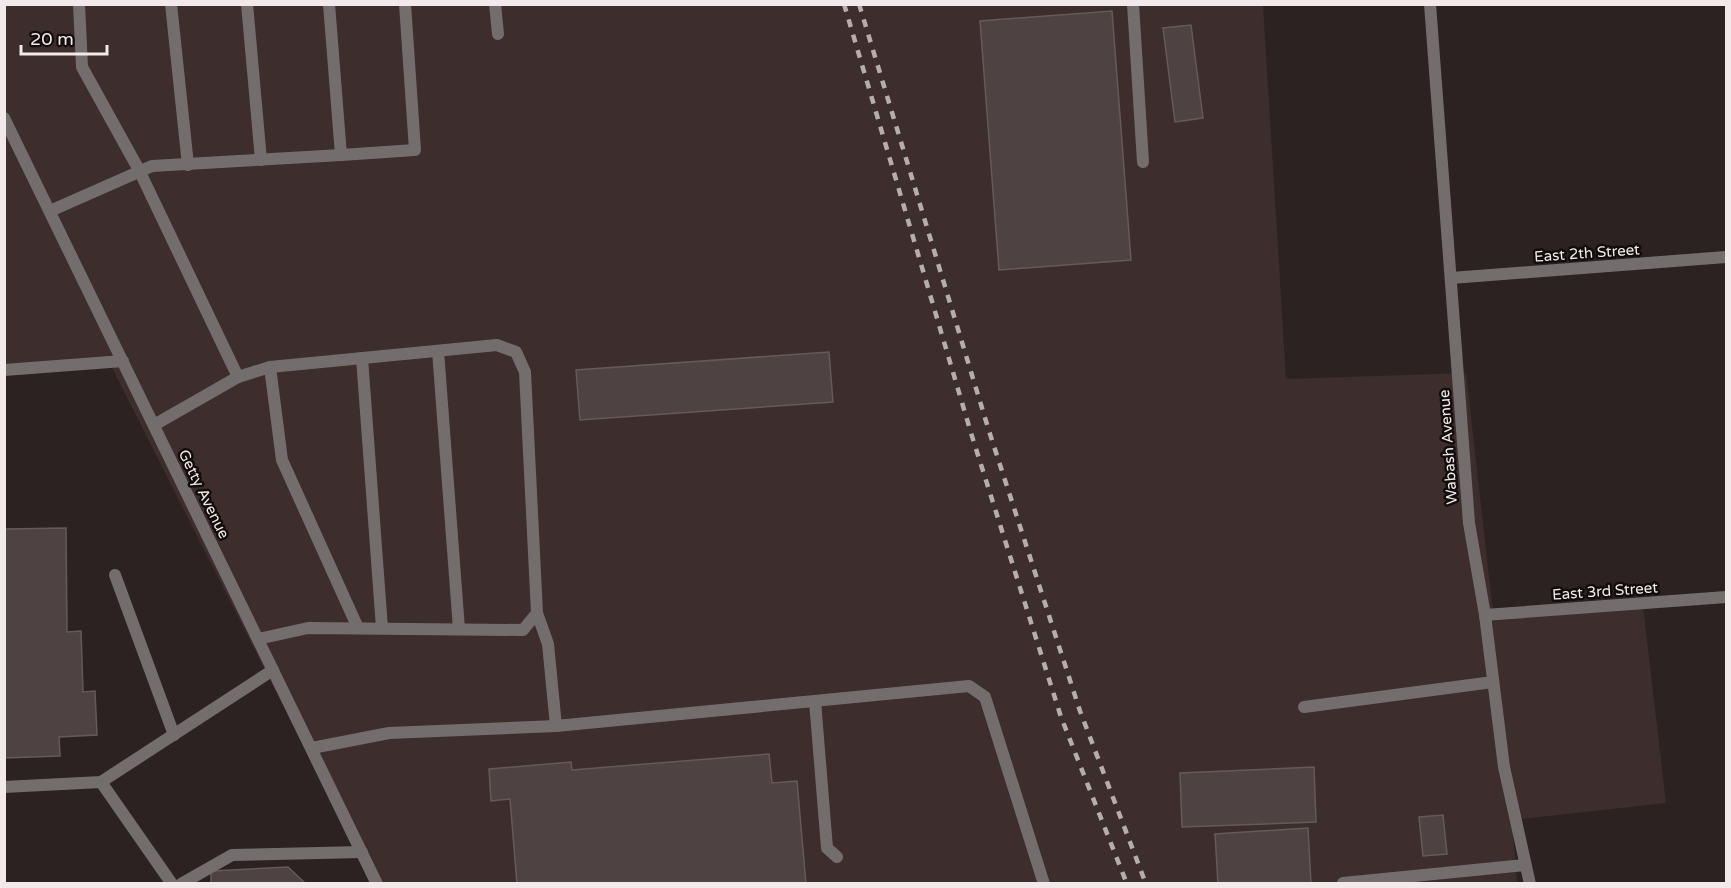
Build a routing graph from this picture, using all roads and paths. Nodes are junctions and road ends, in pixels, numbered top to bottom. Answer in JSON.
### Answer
{"nodes":[{"id":1,"x":79,"y":4,"type":"edge"},
{"id":2,"x":171,"y":4,"type":"edge"},
{"id":3,"x":247,"y":4,"type":"edge"},
{"id":4,"x":329,"y":4,"type":"edge"},
{"id":5,"x":405,"y":4,"type":"edge"},
{"id":6,"x":495,"y":4,"type":"edge"},
{"id":7,"x":1133,"y":4,"type":"edge"},
{"id":8,"x":1430,"y":4,"type":"edge"},
{"id":9,"x":498,"y":34,"type":"dead end"},
{"id":10,"x":4,"y":118,"type":"edge"},
{"id":11,"x":340,"y":154,"type":"junction"},
{"id":12,"x":261,"y":160,"type":"junction"},
{"id":13,"x":1143,"y":162,"type":"dead end"},
{"id":14,"x":188,"y":165,"type":"junction"},
{"id":15,"x":139,"y":170,"type":"junction"},
{"id":16,"x":50,"y":211,"type":"junction"},
{"id":17,"x":1726,"y":257,"type":"edge"},
{"id":18,"x":1451,"y":278,"type":"junction"},
{"id":19,"x":438,"y":351,"type":"junction"},
{"id":20,"x":362,"y":358,"type":"junction"},
{"id":21,"x":123,"y":361,"type":"junction"},
{"id":22,"x":270,"y":367,"type":"junction"},
{"id":23,"x":4,"y":370,"type":"edge"},
{"id":24,"x":238,"y":377,"type":"junction"},
{"id":25,"x":154,"y":425,"type":"junction"},
{"id":26,"x":115,"y":575,"type":"dead end"},
{"id":27,"x":1726,"y":597,"type":"edge"},
{"id":28,"x":537,"y":613,"type":"junction"},
{"id":29,"x":1485,"y":615,"type":"junction"},
{"id":30,"x":358,"y":628,"type":"junction"},
{"id":31,"x":382,"y":628,"type":"junction"},
{"id":32,"x":459,"y":629,"type":"junction"},
{"id":33,"x":258,"y":639,"type":"junction"},
{"id":34,"x":273,"y":670,"type":"junction"},
{"id":35,"x":1492,"y":682,"type":"junction"},
{"id":36,"x":815,"y":701,"type":"junction"},
{"id":37,"x":1304,"y":707,"type":"dead end"},
{"id":38,"x":556,"y":726,"type":"junction"},
{"id":39,"x":174,"y":735,"type":"junction"},
{"id":40,"x":312,"y":748,"type":"junction"},
{"id":41,"x":101,"y":782,"type":"junction"},
{"id":42,"x":4,"y":787,"type":"edge"},
{"id":43,"x":362,"y":852,"type":"junction"},
{"id":44,"x":837,"y":857,"type":"dead end"},
{"id":45,"x":1525,"y":865,"type":"junction"},
{"id":46,"x":1343,"y":883,"type":"edge"},
{"id":47,"x":172,"y":884,"type":"edge"},
{"id":48,"x":182,"y":884,"type":"edge"},
{"id":49,"x":377,"y":884,"type":"edge"},
{"id":50,"x":1044,"y":884,"type":"edge"},
{"id":51,"x":1530,"y":884,"type":"edge"}],
"edges":[{"from":1,"to":15,"type":"street"},
{"from":2,"to":14,"type":"street"},
{"from":3,"to":12,"type":"street"},
{"from":4,"to":11,"type":"street"},
{"from":5,"to":11,"type":"street"},
{"from":6,"to":9,"type":"street"},
{"from":7,"to":13,"type":"street"},
{"from":8,"to":18,"type":"street","name":"Wabash Avenue"},
{"from":10,"to":16,"type":"street","name":"Getty Avenue"},
{"from":11,"to":12,"type":"street"},
{"from":12,"to":14,"type":"street"},
{"from":14,"to":15,"type":"street"},
{"from":15,"to":16,"type":"street"},
{"from":15,"to":24,"type":"street"},
{"from":16,"to":21,"type":"street","name":"Getty Avenue"},
{"from":17,"to":18,"type":"street","name":"East 2th Street"},
{"from":18,"to":29,"type":"street","name":"Wabash Avenue"},
{"from":19,"to":20,"type":"street"},
{"from":19,"to":28,"type":"street"},
{"from":19,"to":32,"type":"street"},
{"from":20,"to":22,"type":"street"},
{"from":20,"to":31,"type":"street"},
{"from":21,"to":23,"type":"street"},
{"from":21,"to":25,"type":"street","name":"Getty Avenue"},
{"from":22,"to":24,"type":"street"},
{"from":22,"to":30,"type":"street"},
{"from":24,"to":25,"type":"street"},
{"from":25,"to":33,"type":"street","name":"Getty Avenue"},
{"from":26,"to":39,"type":"street"},
{"from":27,"to":29,"type":"street","name":"East 3rd Street"},
{"from":28,"to":32,"type":"street"},
{"from":28,"to":38,"type":"street"},
{"from":29,"to":35,"type":"street","name":"Wabash Avenue"},
{"from":30,"to":31,"type":"street"},
{"from":30,"to":33,"type":"street"},
{"from":31,"to":32,"type":"street"},
{"from":33,"to":34,"type":"street","name":"Getty Avenue"},
{"from":34,"to":39,"type":"street"},
{"from":34,"to":40,"type":"street","name":"Getty Avenue"},
{"from":35,"to":37,"type":"street"},
{"from":35,"to":45,"type":"street","name":"Wabash Avenue"},
{"from":36,"to":38,"type":"street"},
{"from":36,"to":44,"type":"street"},
{"from":36,"to":50,"type":"street"},
{"from":38,"to":40,"type":"street"},
{"from":39,"to":41,"type":"street"},
{"from":40,"to":43,"type":"street","name":"Getty Avenue"},
{"from":41,"to":42,"type":"street"},
{"from":41,"to":47,"type":"street"},
{"from":43,"to":48,"type":"street"},
{"from":43,"to":49,"type":"street","name":"Getty Avenue"},
{"from":45,"to":46,"type":"street"},
{"from":45,"to":51,"type":"street","name":"Wabash Avenue"}]}
